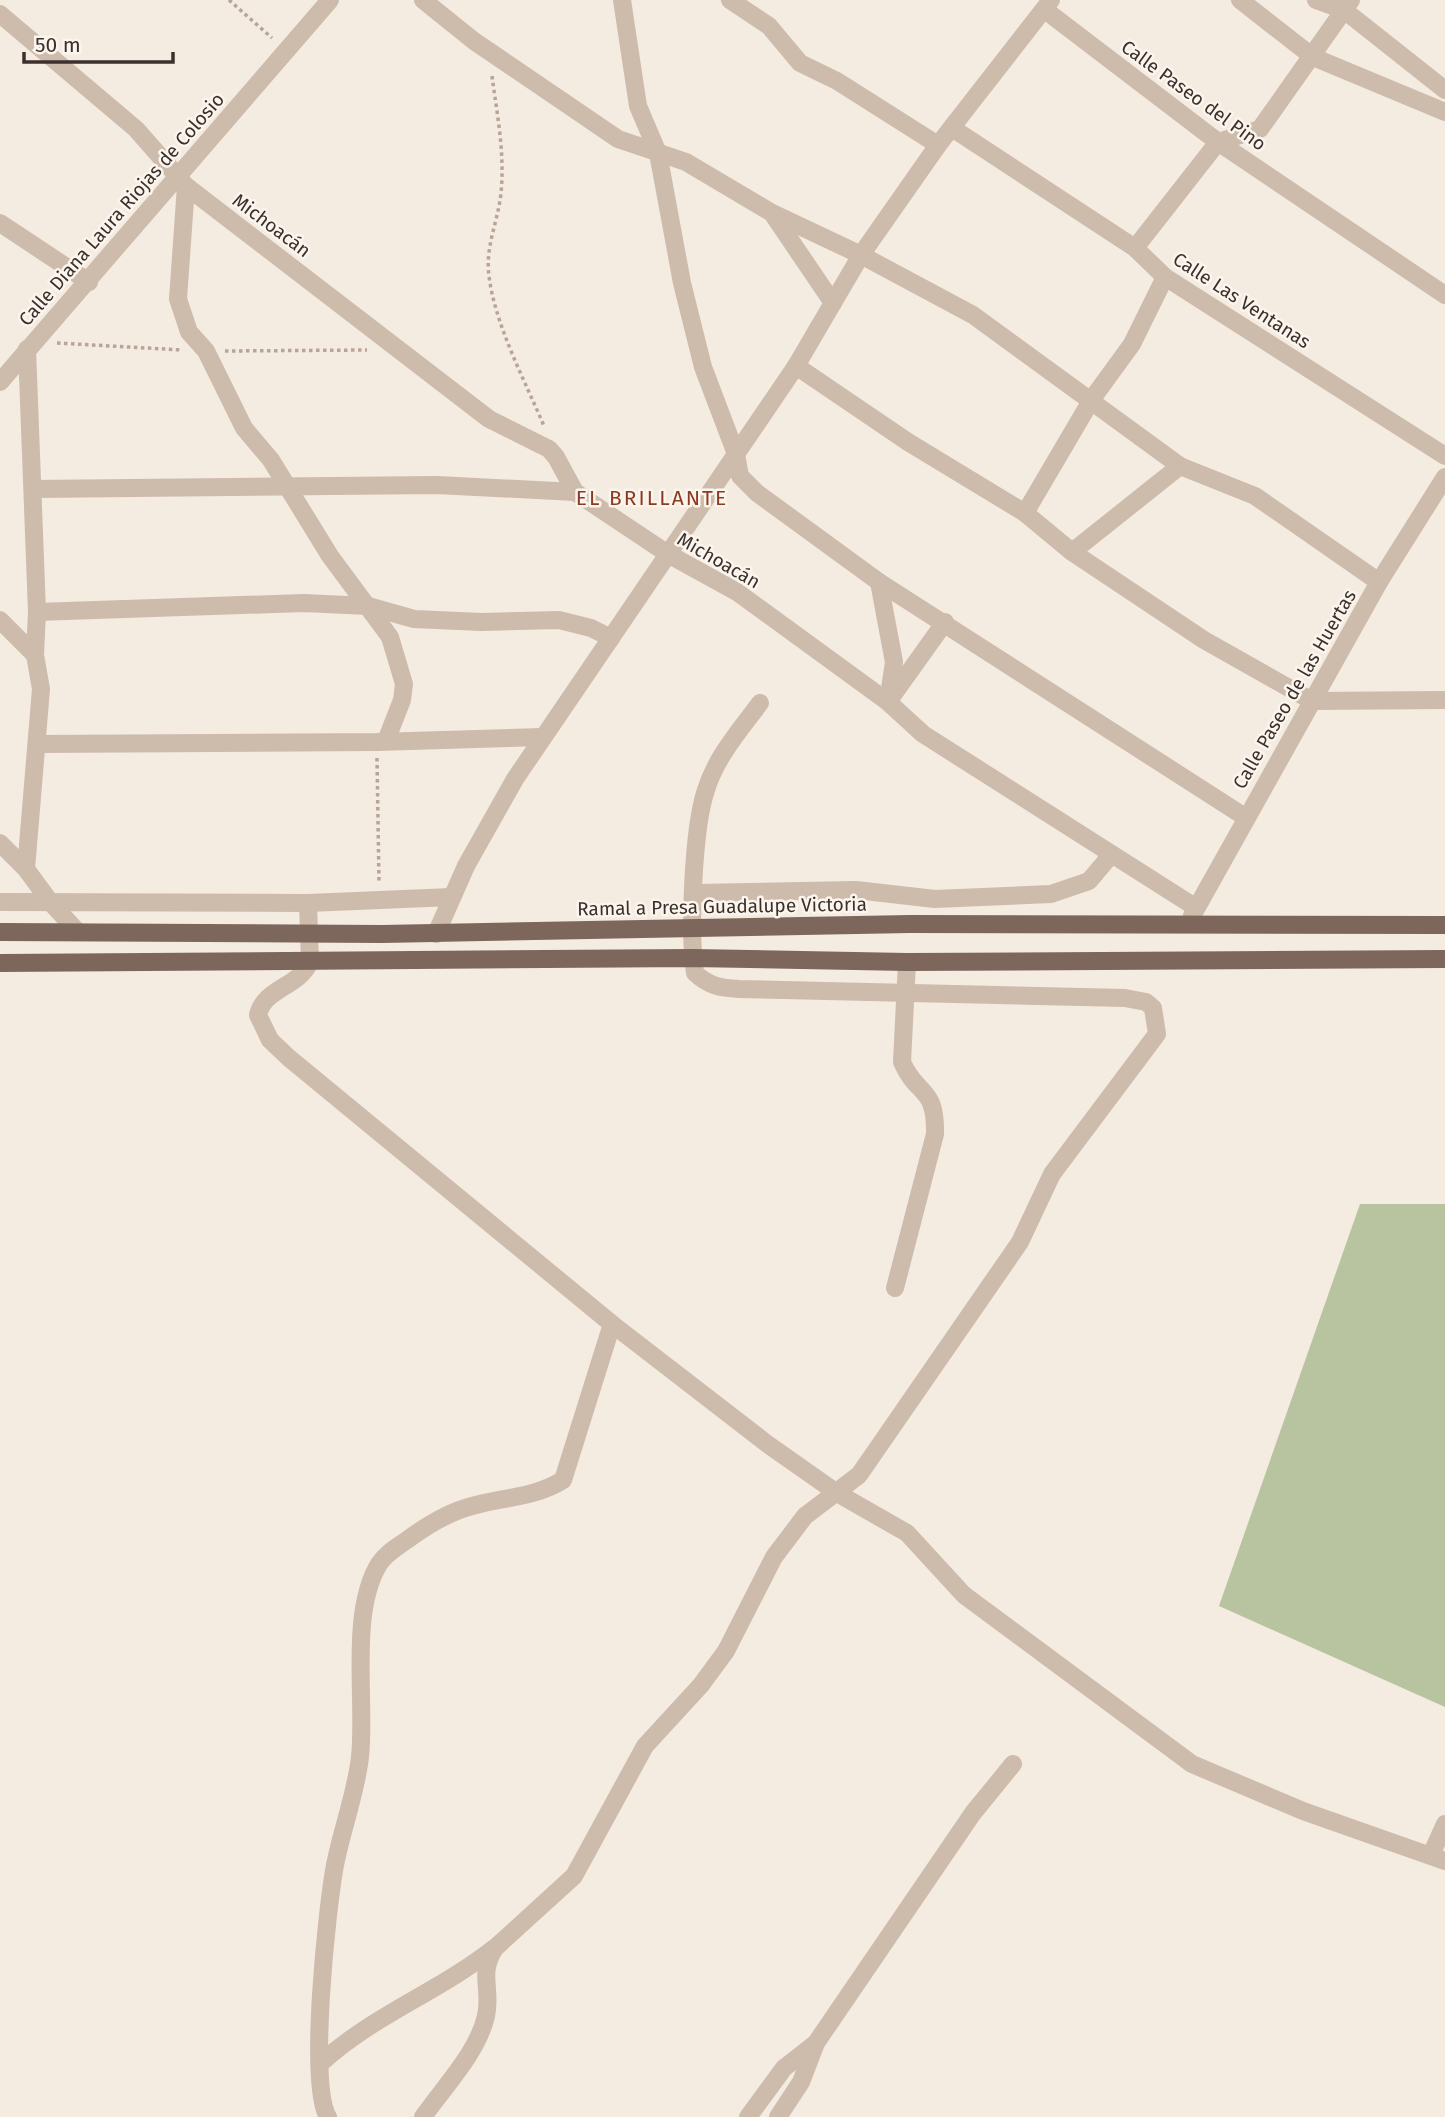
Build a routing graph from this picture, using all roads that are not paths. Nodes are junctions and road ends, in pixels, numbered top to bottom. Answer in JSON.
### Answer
{"nodes":[{"id":1,"x":330,"y":0,"type":"edge"},
{"id":2,"x":423,"y":0,"type":"edge"},
{"id":3,"x":622,"y":0,"type":"edge"},
{"id":4,"x":730,"y":0,"type":"edge"},
{"id":5,"x":1240,"y":0,"type":"edge"},
{"id":6,"x":1316,"y":0,"type":"edge"},
{"id":7,"x":1048,"y":5,"type":"edge"},
{"id":8,"x":1348,"y":5,"type":"edge"},
{"id":9,"x":0,"y":14,"type":"edge"},
{"id":10,"x":1313,"y":57,"type":"junction"},
{"id":11,"x":1445,"y":90,"type":"edge"},
{"id":12,"x":1445,"y":112,"type":"edge"},
{"id":13,"x":951,"y":128,"type":"junction"},
{"id":14,"x":1218,"y":142,"type":"junction"},
{"id":15,"x":938,"y":145,"type":"junction"},
{"id":16,"x":658,"y":152,"type":"junction"},
{"id":17,"x":181,"y":182,"type":"junction"},
{"id":18,"x":772,"y":213,"type":"junction"},
{"id":19,"x":0,"y":223,"type":"edge"},
{"id":20,"x":1135,"y":248,"type":"junction"},
{"id":21,"x":861,"y":255,"type":"junction"},
{"id":22,"x":1165,"y":277,"type":"junction"},
{"id":23,"x":89,"y":282,"type":"junction"},
{"id":24,"x":1445,"y":295,"type":"edge"},
{"id":25,"x":833,"y":303,"type":"junction"},
{"id":26,"x":27,"y":349,"type":"junction"},
{"id":27,"x":796,"y":366,"type":"junction"},
{"id":28,"x":0,"y":382,"type":"edge"},
{"id":29,"x":1092,"y":399,"type":"junction"},
{"id":30,"x":736,"y":454,"type":"junction"},
{"id":31,"x":1445,"y":456,"type":"edge"},
{"id":32,"x":1180,"y":466,"type":"junction"},
{"id":33,"x":288,"y":488,"type":"junction"},
{"id":34,"x":33,"y":489,"type":"junction"},
{"id":35,"x":1442,"y":489,"type":"edge"},
{"id":36,"x":575,"y":492,"type":"junction"},
{"id":37,"x":1025,"y":513,"type":"junction"},
{"id":38,"x":1072,"y":552,"type":"junction"},
{"id":39,"x":668,"y":554,"type":"junction"},
{"id":40,"x":879,"y":582,"type":"junction"},
{"id":41,"x":1379,"y":582,"type":"junction"},
{"id":42,"x":368,"y":606,"type":"junction"},
{"id":43,"x":37,"y":612,"type":"junction"},
{"id":44,"x":0,"y":620,"type":"edge"},
{"id":45,"x":945,"y":622,"type":"junction"},
{"id":46,"x":611,"y":638,"type":"junction"},
{"id":47,"x":35,"y":655,"type":"junction"},
{"id":48,"x":1445,"y":700,"type":"edge"},
{"id":49,"x":1312,"y":701,"type":"junction"},
{"id":50,"x":888,"y":702,"type":"junction"},
{"id":51,"x":760,"y":703,"type":"dead end"},
{"id":52,"x":543,"y":737,"type":"junction"},
{"id":53,"x":382,"y":741,"type":"junction"},
{"id":54,"x":37,"y":744,"type":"junction"},
{"id":55,"x":1245,"y":817,"type":"junction"},
{"id":56,"x":0,"y":844,"type":"edge"},
{"id":57,"x":1111,"y":855,"type":"junction"},
{"id":58,"x":26,"y":869,"type":"junction"},
{"id":59,"x":695,"y":893,"type":"junction"},
{"id":60,"x":452,"y":897,"type":"junction"},
{"id":61,"x":0,"y":902,"type":"edge"},
{"id":62,"x":51,"y":903,"type":"junction"},
{"id":63,"x":308,"y":903,"type":"junction"},
{"id":64,"x":1195,"y":907,"type":"junction"},
{"id":65,"x":1445,"y":925,"type":"edge"},
{"id":66,"x":693,"y":926,"type":"junction"},
{"id":67,"x":1188,"y":926,"type":"junction"},
{"id":68,"x":77,"y":931,"type":"junction"},
{"id":69,"x":0,"y":932,"type":"edge"},
{"id":70,"x":311,"y":932,"type":"junction"},
{"id":71,"x":436,"y":934,"type":"junction"},
{"id":72,"x":693,"y":958,"type":"junction"},
{"id":73,"x":1445,"y":960,"type":"edge"},
{"id":74,"x":310,"y":962,"type":"junction"},
{"id":75,"x":907,"y":962,"type":"junction"},
{"id":76,"x":0,"y":963,"type":"edge"},
{"id":77,"x":905,"y":993,"type":"junction"},
{"id":78,"x":895,"y":1289,"type":"dead end"},
{"id":79,"x":612,"y":1324,"type":"junction"},
{"id":80,"x":837,"y":1493,"type":"junction"},
{"id":81,"x":1013,"y":1765,"type":"dead end"},
{"id":82,"x":1445,"y":1824,"type":"edge"},
{"id":83,"x":1438,"y":1858,"type":"edge"},
{"id":84,"x":495,"y":1948,"type":"junction"},
{"id":85,"x":816,"y":2043,"type":"junction"},
{"id":86,"x":321,"y":2063,"type":"junction"},
{"id":87,"x":328,"y":2117,"type":"edge"},
{"id":88,"x":423,"y":2117,"type":"edge"},
{"id":89,"x":748,"y":2117,"type":"edge"},
{"id":90,"x":778,"y":2117,"type":"edge"}],
"edges":[{"from":1,"to":17,"type":"street","name":"Calle Diana Laura Riojas de Colosio"},
{"from":2,"to":16,"type":"street"},
{"from":3,"to":16,"type":"street"},
{"from":4,"to":15,"type":"street"},
{"from":5,"to":10,"type":"street"},
{"from":6,"to":8,"type":"street"},
{"from":7,"to":13,"type":"street","name":"Calle Paseo del Pino"},
{"from":7,"to":14,"type":"street","name":"Calle Paseo del Pino"},
{"from":8,"to":10,"type":"street"},
{"from":8,"to":11,"type":"street"},
{"from":9,"to":17,"type":"street","name":"Michoacán"},
{"from":10,"to":12,"type":"street"},
{"from":10,"to":14,"type":"street"},
{"from":13,"to":15,"type":"street","name":"Calle Paseo del Pino"},
{"from":13,"to":20,"type":"street","name":"Calle Las Ventanas"},
{"from":14,"to":20,"type":"street"},
{"from":14,"to":24,"type":"street","name":"Calle Paseo del Pino"},
{"from":15,"to":21,"type":"street","name":"Calle Paseo del Pino"},
{"from":16,"to":18,"type":"street"},
{"from":16,"to":30,"type":"street"},
{"from":17,"to":23,"type":"street","name":"Calle Diana Laura Riojas de Colosio"},
{"from":17,"to":33,"type":"street"},
{"from":17,"to":36,"type":"street","name":"Michoacán"},
{"from":18,"to":21,"type":"street"},
{"from":18,"to":25,"type":"street"},
{"from":19,"to":23,"type":"street"},
{"from":20,"to":22,"type":"street","name":"Calle Las Ventanas"},
{"from":21,"to":25,"type":"street","name":"Calle Paseo del Pino"},
{"from":21,"to":29,"type":"street"},
{"from":22,"to":29,"type":"street"},
{"from":22,"to":31,"type":"street","name":"Calle Las Ventanas"},
{"from":23,"to":26,"type":"street","name":"Calle Diana Laura Riojas de Colosio"},
{"from":25,"to":27,"type":"street","name":"Calle Paseo del Pino"},
{"from":26,"to":28,"type":"street","name":"Calle Diana Laura Riojas de Colosio"},
{"from":26,"to":34,"type":"street"},
{"from":27,"to":30,"type":"street","name":"Calle Paseo del Pino"},
{"from":27,"to":37,"type":"street"},
{"from":29,"to":32,"type":"street"},
{"from":29,"to":37,"type":"street"},
{"from":30,"to":39,"type":"street","name":"Calle Paseo del Pino"},
{"from":30,"to":40,"type":"street"},
{"from":32,"to":38,"type":"street"},
{"from":32,"to":41,"type":"street"},
{"from":33,"to":34,"type":"street"},
{"from":33,"to":36,"type":"street"},
{"from":33,"to":42,"type":"street"},
{"from":34,"to":43,"type":"street"},
{"from":35,"to":41,"type":"street","name":"Calle Paseo de las Huertas"},
{"from":36,"to":39,"type":"street","name":"Michoacán"},
{"from":37,"to":38,"type":"street"},
{"from":38,"to":49,"type":"street"},
{"from":39,"to":46,"type":"street","name":"Calle Paseo del Pino"},
{"from":39,"to":50,"type":"street","name":"Michoacán"},
{"from":40,"to":45,"type":"street"},
{"from":40,"to":50,"type":"street"},
{"from":41,"to":49,"type":"street","name":"Calle Paseo de las Huertas"},
{"from":42,"to":43,"type":"street"},
{"from":42,"to":46,"type":"street"},
{"from":42,"to":53,"type":"street"},
{"from":43,"to":47,"type":"street"},
{"from":44,"to":47,"type":"street"},
{"from":45,"to":50,"type":"street"},
{"from":45,"to":55,"type":"street"},
{"from":46,"to":52,"type":"street","name":"Calle Paseo del Pino"},
{"from":47,"to":54,"type":"street"},
{"from":48,"to":49,"type":"street"},
{"from":49,"to":55,"type":"street","name":"Calle Paseo de las Huertas"},
{"from":50,"to":57,"type":"street","name":"Michoacán"},
{"from":51,"to":59,"type":"street"},
{"from":52,"to":53,"type":"street"},
{"from":52,"to":60,"type":"street","name":"Calle Paseo del Pino"},
{"from":53,"to":54,"type":"street"},
{"from":54,"to":58,"type":"street"},
{"from":55,"to":64,"type":"street","name":"Calle Paseo de las Huertas"},
{"from":56,"to":58,"type":"street"},
{"from":57,"to":59,"type":"street"},
{"from":57,"to":64,"type":"street","name":"Michoacán"},
{"from":58,"to":62,"type":"street"},
{"from":59,"to":66,"type":"street"},
{"from":60,"to":63,"type":"street"},
{"from":60,"to":71,"type":"street","name":"Calle Paseo del Pino"},
{"from":61,"to":62,"type":"street"},
{"from":62,"to":63,"type":"street"},
{"from":62,"to":68,"type":"street"},
{"from":63,"to":70,"type":"street"},
{"from":64,"to":67,"type":"street","name":"Calle Paseo de las Huertas"},
{"from":65,"to":67,"type":"main road","name":"Ramal a Presa Guadalupe Victoria"},
{"from":66,"to":67,"type":"main road","name":"Ramal a Presa Guadalupe Victoria"},
{"from":66,"to":71,"type":"main road","name":"Ramal a Presa Guadalupe Victoria"},
{"from":66,"to":72,"type":"street"},
{"from":68,"to":69,"type":"main road","name":"Ramal a Presa Guadalupe Victoria"},
{"from":68,"to":70,"type":"main road","name":"Ramal a Presa Guadalupe Victoria"},
{"from":70,"to":71,"type":"main road","name":"Ramal a Presa Guadalupe Victoria"},
{"from":70,"to":74,"type":"street"},
{"from":72,"to":74,"type":"main road"},
{"from":72,"to":75,"type":"main road"},
{"from":72,"to":77,"type":"street"},
{"from":73,"to":75,"type":"main road"},
{"from":74,"to":76,"type":"main road"},
{"from":74,"to":79,"type":"street"},
{"from":75,"to":77,"type":"street"},
{"from":77,"to":78,"type":"street"},
{"from":77,"to":80,"type":"street"},
{"from":79,"to":80,"type":"street"},
{"from":79,"to":86,"type":"street"},
{"from":80,"to":83,"type":"street"},
{"from":80,"to":84,"type":"street"},
{"from":81,"to":85,"type":"street"},
{"from":82,"to":83,"type":"street"},
{"from":84,"to":86,"type":"street"},
{"from":84,"to":88,"type":"street"},
{"from":85,"to":89,"type":"street"},
{"from":85,"to":90,"type":"street"},
{"from":86,"to":87,"type":"street"}]}
